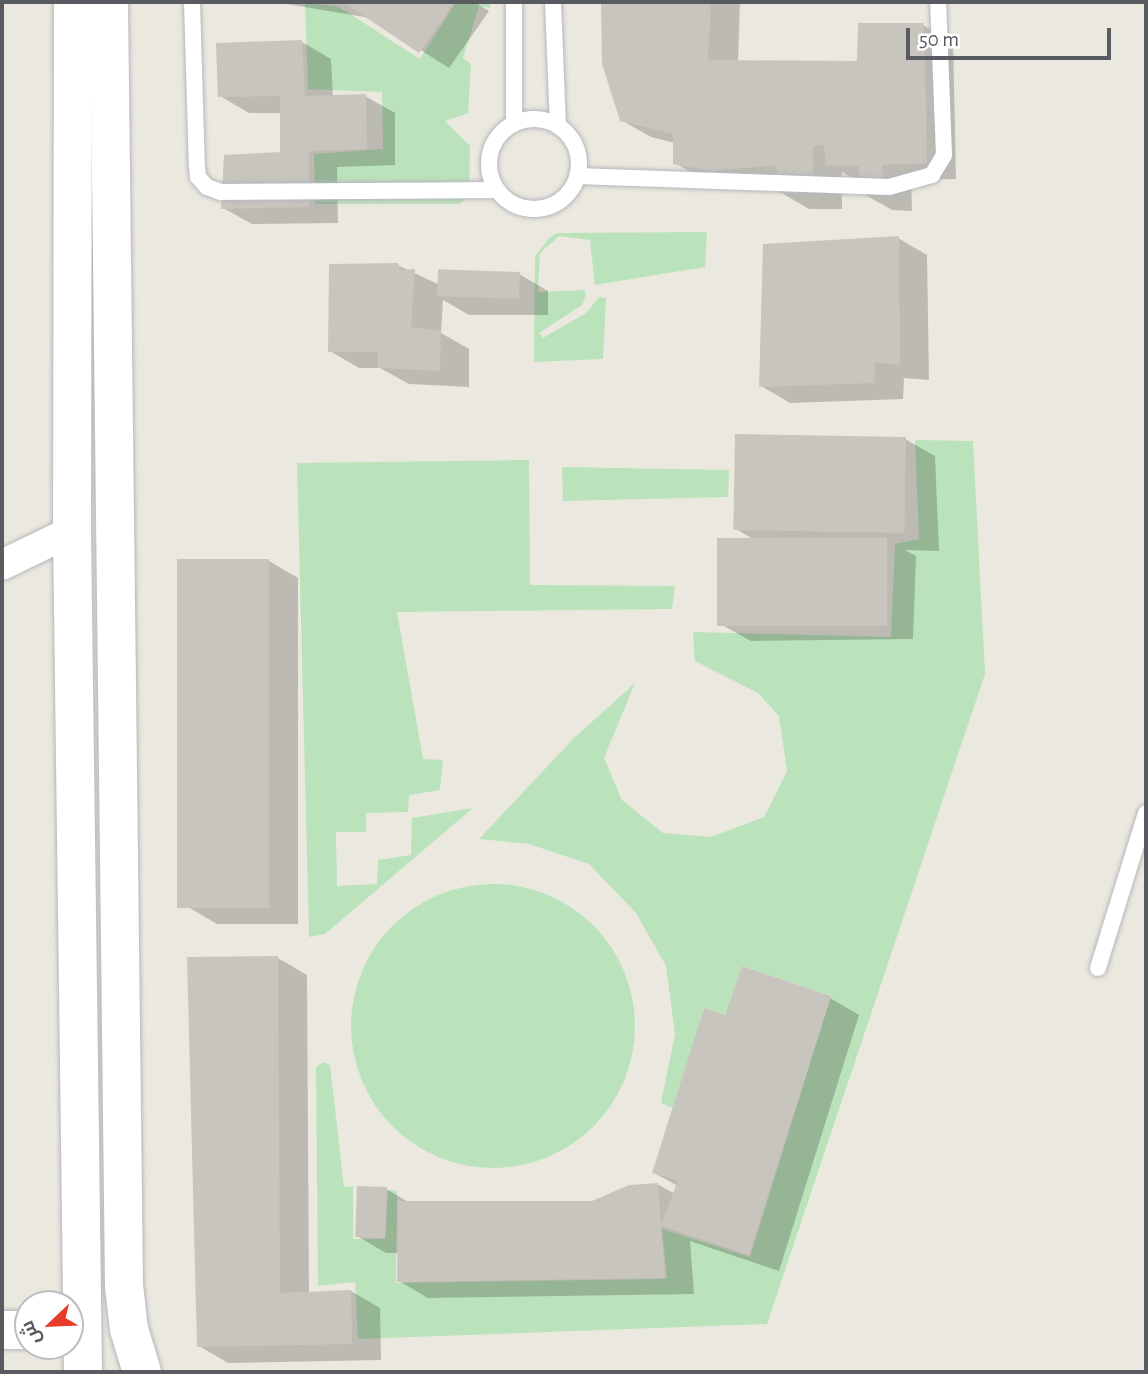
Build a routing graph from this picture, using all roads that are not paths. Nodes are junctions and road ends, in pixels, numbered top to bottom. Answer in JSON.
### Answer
{"nodes":[{"id":1,"x":73,"y":2,"type":"edge"},
{"id":2,"x":109,"y":2,"type":"edge"},
{"id":3,"x":192,"y":2,"type":"edge"},
{"id":4,"x":514,"y":2,"type":"edge"},
{"id":5,"x":554,"y":2,"type":"edge"},
{"id":6,"x":938,"y":2,"type":"edge"},
{"id":7,"x":514,"y":124,"type":"junction"},
{"id":8,"x":558,"y":126,"type":"junction"},
{"id":9,"x":577,"y":176,"type":"junction"},
{"id":10,"x":497,"y":190,"type":"junction"},
{"id":11,"x":72,"y":531,"type":"junction"},
{"id":12,"x":113,"y":531,"type":"junction"},
{"id":13,"x":2,"y":565,"type":"edge"},
{"id":14,"x":1146,"y":813,"type":"edge"},
{"id":15,"x":1098,"y":968,"type":"dead end"},
{"id":16,"x":76,"y":1290,"type":"edge"},
{"id":17,"x":129,"y":1329,"type":"junction"},
{"id":18,"x":84,"y":1330,"type":"edge"},
{"id":19,"x":142,"y":1372,"type":"edge"}],
"edges":[{"from":1,"to":11,"type":"street"},
{"from":2,"to":12,"type":"street"},
{"from":3,"to":10,"type":"lane"},
{"from":4,"to":7,"type":"lane"},
{"from":5,"to":8,"type":"lane"},
{"from":6,"to":9,"type":"lane"},
{"from":7,"to":8,"type":"lane"},
{"from":7,"to":10,"type":"lane"},
{"from":8,"to":9,"type":"lane"},
{"from":9,"to":10,"type":"lane"},
{"from":11,"to":12,"type":"street"},
{"from":11,"to":13,"type":"street"},
{"from":11,"to":16,"type":"street"},
{"from":12,"to":17,"type":"street"},
{"from":14,"to":15,"type":"lane"},
{"from":17,"to":18,"type":"street"},
{"from":17,"to":19,"type":"street"}]}
